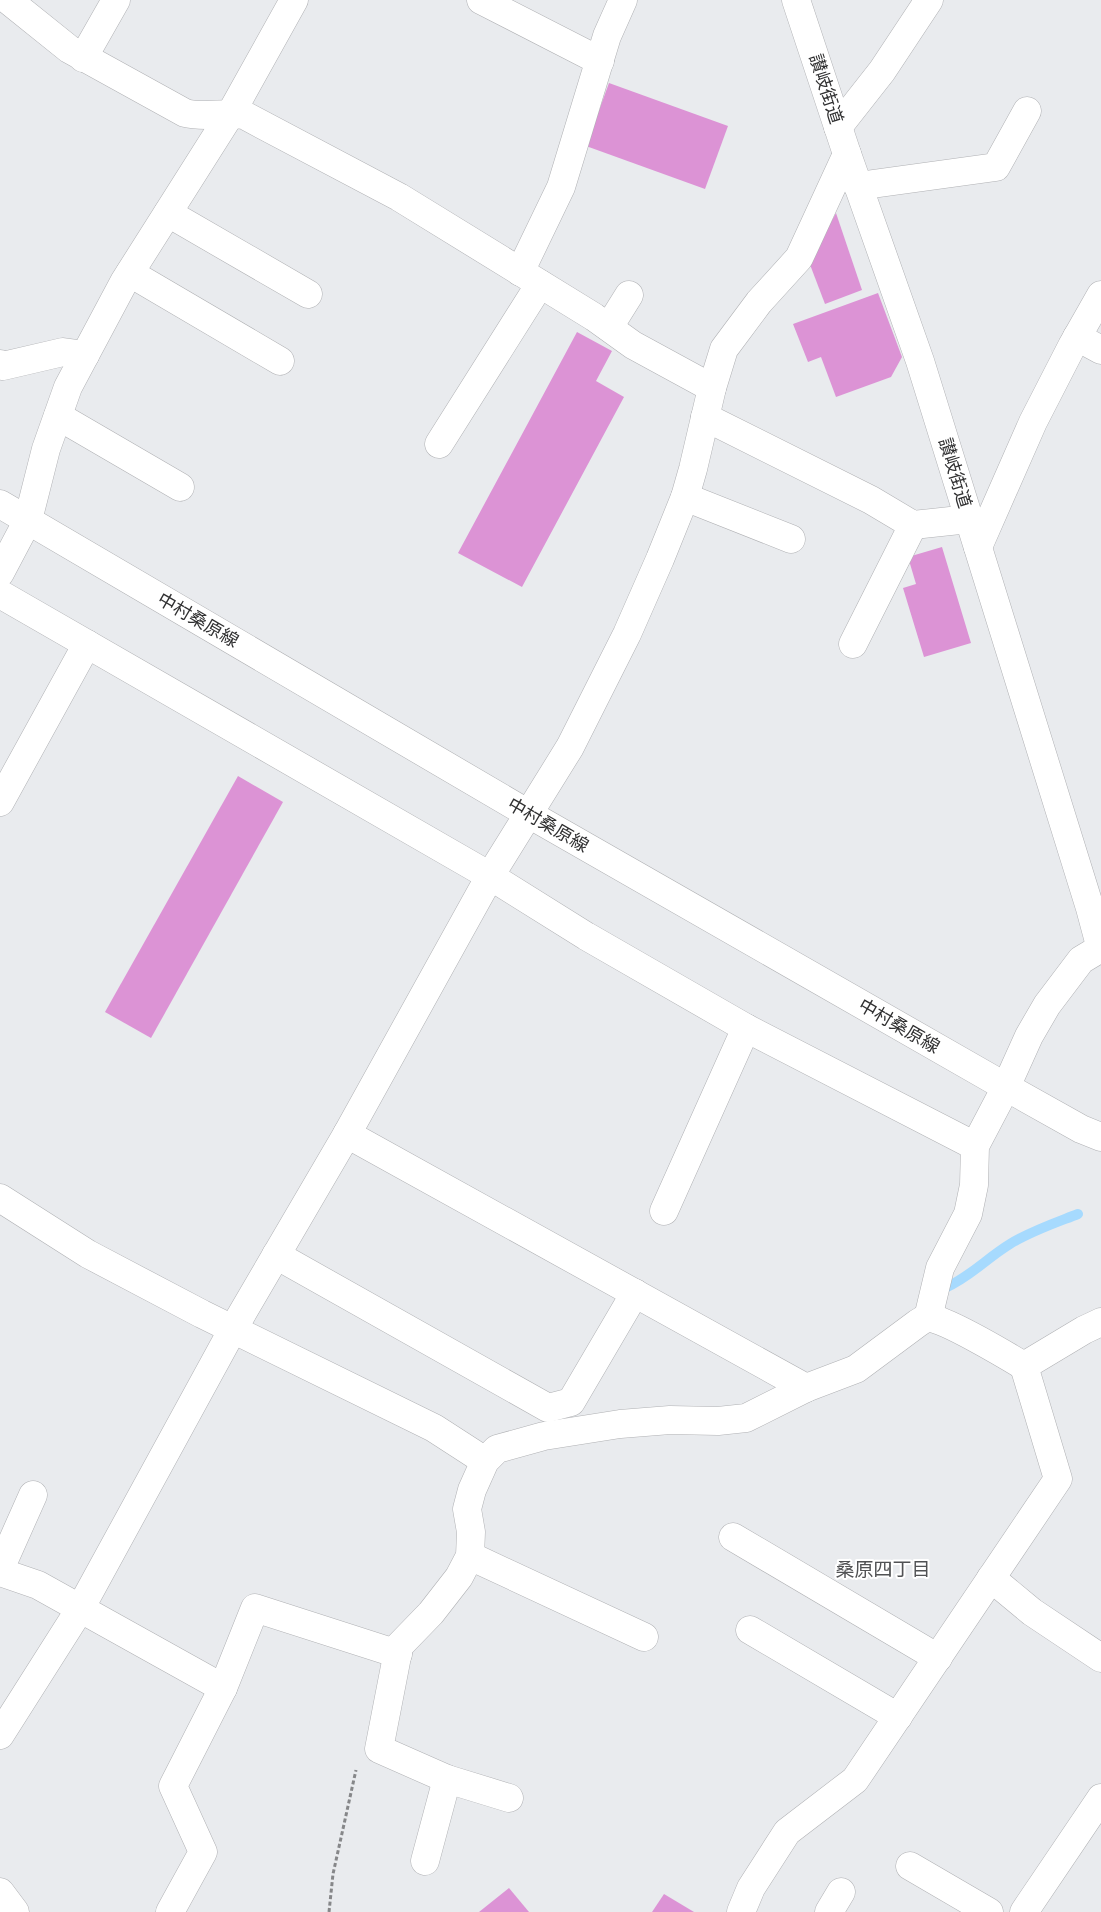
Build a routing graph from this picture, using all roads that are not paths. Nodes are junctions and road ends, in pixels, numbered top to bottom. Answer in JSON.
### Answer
{"nodes":[{"id":1,"x":8,"y":0,"type":"edge"},
{"id":2,"x":116,"y":0,"type":"edge"},
{"id":3,"x":294,"y":0,"type":"edge"},
{"id":4,"x":481,"y":0,"type":"edge"},
{"id":5,"x":623,"y":0,"type":"edge"},
{"id":6,"x":796,"y":0,"type":"edge"},
{"id":7,"x":929,"y":0,"type":"edge"},
{"id":8,"x":517,"y":8,"type":"edge"},
{"id":9,"x":83,"y":58,"type":"junction"},
{"id":10,"x":600,"y":61,"type":"junction"},
{"id":11,"x":1027,"y":111,"type":"dead end"},
{"id":12,"x":231,"y":113,"type":"junction"},
{"id":13,"x":838,"y":127,"type":"junction"},
{"id":14,"x":847,"y":154,"type":"junction"},
{"id":15,"x":858,"y":186,"type":"junction"},
{"id":16,"x":168,"y":213,"type":"junction"},
{"id":17,"x":130,"y":273,"type":"junction"},
{"id":18,"x":530,"y":278,"type":"junction"},
{"id":19,"x":308,"y":294,"type":"dead end"},
{"id":20,"x":629,"y":295,"type":"dead end"},
{"id":21,"x":1101,"y":295,"type":"edge"},
{"id":22,"x":609,"y":327,"type":"junction"},
{"id":23,"x":1077,"y":337,"type":"junction"},
{"id":24,"x":1101,"y":350,"type":"edge"},
{"id":25,"x":86,"y":355,"type":"junction"},
{"id":26,"x":280,"y":361,"type":"dead end"},
{"id":27,"x":0,"y":364,"type":"edge"},
{"id":28,"x":712,"y":388,"type":"junction"},
{"id":29,"x":58,"y":416,"type":"junction"},
{"id":30,"x":706,"y":417,"type":"junction"},
{"id":31,"x":439,"y":444,"type":"dead end"},
{"id":32,"x":180,"y":487,"type":"dead end"},
{"id":33,"x":685,"y":497,"type":"junction"},
{"id":34,"x":0,"y":504,"type":"edge"},
{"id":35,"x":969,"y":519,"type":"junction"},
{"id":36,"x":28,"y":520,"type":"junction"},
{"id":37,"x":913,"y":525,"type":"junction"},
{"id":38,"x":791,"y":539,"type":"dead end"},
{"id":39,"x":978,"y":547,"type":"junction"},
{"id":40,"x":0,"y":573,"type":"edge"},
{"id":41,"x":0,"y":594,"type":"edge"},
{"id":42,"x":87,"y":644,"type":"junction"},
{"id":43,"x":853,"y":644,"type":"dead end"},
{"id":44,"x":0,"y":802,"type":"edge"},
{"id":45,"x":527,"y":813,"type":"junction"},
{"id":46,"x":490,"y":876,"type":"junction"},
{"id":47,"x":1095,"y":901,"type":"edge"},
{"id":48,"x":1101,"y":949,"type":"edge"},
{"id":49,"x":746,"y":1028,"type":"junction"},
{"id":50,"x":1006,"y":1087,"type":"junction"},
{"id":51,"x":346,"y":1134,"type":"junction"},
{"id":52,"x":1101,"y":1136,"type":"edge"},
{"id":53,"x":974,"y":1146,"type":"junction"},
{"id":54,"x":0,"y":1198,"type":"edge"},
{"id":55,"x":664,"y":1211,"type":"dead end"},
{"id":56,"x":276,"y":1255,"type":"junction"},
{"id":57,"x":635,"y":1293,"type":"junction"},
{"id":58,"x":928,"y":1318,"type":"junction"},
{"id":59,"x":1101,"y":1322,"type":"edge"},
{"id":60,"x":233,"y":1329,"type":"junction"},
{"id":61,"x":1024,"y":1366,"type":"junction"},
{"id":62,"x":806,"y":1388,"type":"junction"},
{"id":63,"x":485,"y":1461,"type":"junction"},
{"id":64,"x":33,"y":1495,"type":"dead end"},
{"id":65,"x":733,"y":1537,"type":"dead end"},
{"id":66,"x":470,"y":1556,"type":"junction"},
{"id":67,"x":0,"y":1570,"type":"edge"},
{"id":68,"x":991,"y":1578,"type":"junction"},
{"id":69,"x":80,"y":1608,"type":"junction"},
{"id":70,"x":750,"y":1630,"type":"dead end"},
{"id":71,"x":644,"y":1638,"type":"dead end"},
{"id":72,"x":398,"y":1654,"type":"junction"},
{"id":73,"x":938,"y":1658,"type":"junction"},
{"id":74,"x":1101,"y":1658,"type":"edge"},
{"id":75,"x":223,"y":1688,"type":"junction"},
{"id":76,"x":898,"y":1717,"type":"junction"},
{"id":77,"x":0,"y":1735,"type":"edge"},
{"id":78,"x":447,"y":1779,"type":"junction"},
{"id":79,"x":509,"y":1798,"type":"dead end"},
{"id":80,"x":1101,"y":1798,"type":"edge"},
{"id":81,"x":425,"y":1861,"type":"dead end"},
{"id":82,"x":910,"y":1866,"type":"dead end"},
{"id":83,"x":0,"y":1892,"type":"edge"},
{"id":84,"x":15,"y":1912,"type":"edge"},
{"id":85,"x":170,"y":1912,"type":"edge"},
{"id":86,"x":741,"y":1912,"type":"edge"},
{"id":87,"x":989,"y":1912,"type":"edge"},
{"id":88,"x":1024,"y":1912,"type":"edge"}],
"edges":[{"from":1,"to":9,"type":"street"},
{"from":2,"to":9,"type":"street"},
{"from":3,"to":12,"type":"street"},
{"from":4,"to":8,"type":"street"},
{"from":5,"to":10,"type":"street"},
{"from":6,"to":13,"type":"street","name":"讃岐街道"},
{"from":7,"to":13,"type":"street"},
{"from":8,"to":10,"type":"street"},
{"from":9,"to":12,"type":"street"},
{"from":10,"to":18,"type":"street"},
{"from":11,"to":15,"type":"street"},
{"from":12,"to":16,"type":"street"},
{"from":12,"to":18,"type":"street"},
{"from":13,"to":14,"type":"street","name":"讃岐街道"},
{"from":14,"to":15,"type":"street","name":"讃岐街道"},
{"from":14,"to":28,"type":"street"},
{"from":15,"to":35,"type":"street","name":"讃岐街道"},
{"from":16,"to":17,"type":"street"},
{"from":16,"to":19,"type":"street"},
{"from":17,"to":25,"type":"street"},
{"from":17,"to":26,"type":"street"},
{"from":18,"to":22,"type":"street"},
{"from":18,"to":31,"type":"street"},
{"from":20,"to":22,"type":"street"},
{"from":21,"to":23,"type":"street"},
{"from":22,"to":28,"type":"street"},
{"from":23,"to":24,"type":"street"},
{"from":23,"to":39,"type":"street"},
{"from":25,"to":27,"type":"street"},
{"from":25,"to":29,"type":"street"},
{"from":28,"to":30,"type":"street"},
{"from":29,"to":32,"type":"street"},
{"from":29,"to":36,"type":"street"},
{"from":30,"to":33,"type":"street"},
{"from":30,"to":37,"type":"street"},
{"from":33,"to":38,"type":"street"},
{"from":33,"to":45,"type":"street"},
{"from":34,"to":36,"type":"street","name":"中村桑原線"},
{"from":35,"to":37,"type":"street"},
{"from":35,"to":39,"type":"street","name":"讃岐街道"},
{"from":36,"to":40,"type":"street"},
{"from":36,"to":45,"type":"street","name":"中村桑原線"},
{"from":37,"to":43,"type":"street"},
{"from":39,"to":47,"type":"street","name":"讃岐街道"},
{"from":41,"to":42,"type":"street"},
{"from":42,"to":44,"type":"street"},
{"from":42,"to":46,"type":"street"},
{"from":45,"to":46,"type":"street"},
{"from":45,"to":50,"type":"street","name":"中村桑原線"},
{"from":46,"to":49,"type":"street"},
{"from":46,"to":51,"type":"street"},
{"from":47,"to":48,"type":"street","name":"讃岐街道"},
{"from":48,"to":50,"type":"street"},
{"from":49,"to":53,"type":"street"},
{"from":49,"to":55,"type":"street"},
{"from":50,"to":52,"type":"street","name":"中村桑原線"},
{"from":50,"to":53,"type":"street"},
{"from":51,"to":56,"type":"street"},
{"from":51,"to":57,"type":"street"},
{"from":53,"to":58,"type":"street"},
{"from":54,"to":60,"type":"street"},
{"from":56,"to":57,"type":"street"},
{"from":56,"to":60,"type":"street"},
{"from":57,"to":62,"type":"street"},
{"from":58,"to":61,"type":"street"},
{"from":58,"to":62,"type":"street"},
{"from":59,"to":61,"type":"street"},
{"from":60,"to":63,"type":"street"},
{"from":60,"to":69,"type":"street"},
{"from":61,"to":68,"type":"street"},
{"from":62,"to":63,"type":"street"},
{"from":63,"to":66,"type":"street"},
{"from":64,"to":67,"type":"street"},
{"from":65,"to":73,"type":"street"},
{"from":66,"to":71,"type":"street"},
{"from":66,"to":72,"type":"street"},
{"from":67,"to":69,"type":"street"},
{"from":68,"to":73,"type":"street"},
{"from":68,"to":74,"type":"street"},
{"from":69,"to":75,"type":"street"},
{"from":69,"to":77,"type":"street"},
{"from":70,"to":76,"type":"street"},
{"from":72,"to":75,"type":"street"},
{"from":72,"to":78,"type":"street"},
{"from":73,"to":76,"type":"street"},
{"from":75,"to":85,"type":"street"},
{"from":76,"to":86,"type":"street"},
{"from":78,"to":79,"type":"street"},
{"from":78,"to":81,"type":"street"},
{"from":80,"to":88,"type":"street"},
{"from":82,"to":87,"type":"street"},
{"from":83,"to":84,"type":"street"}]}
